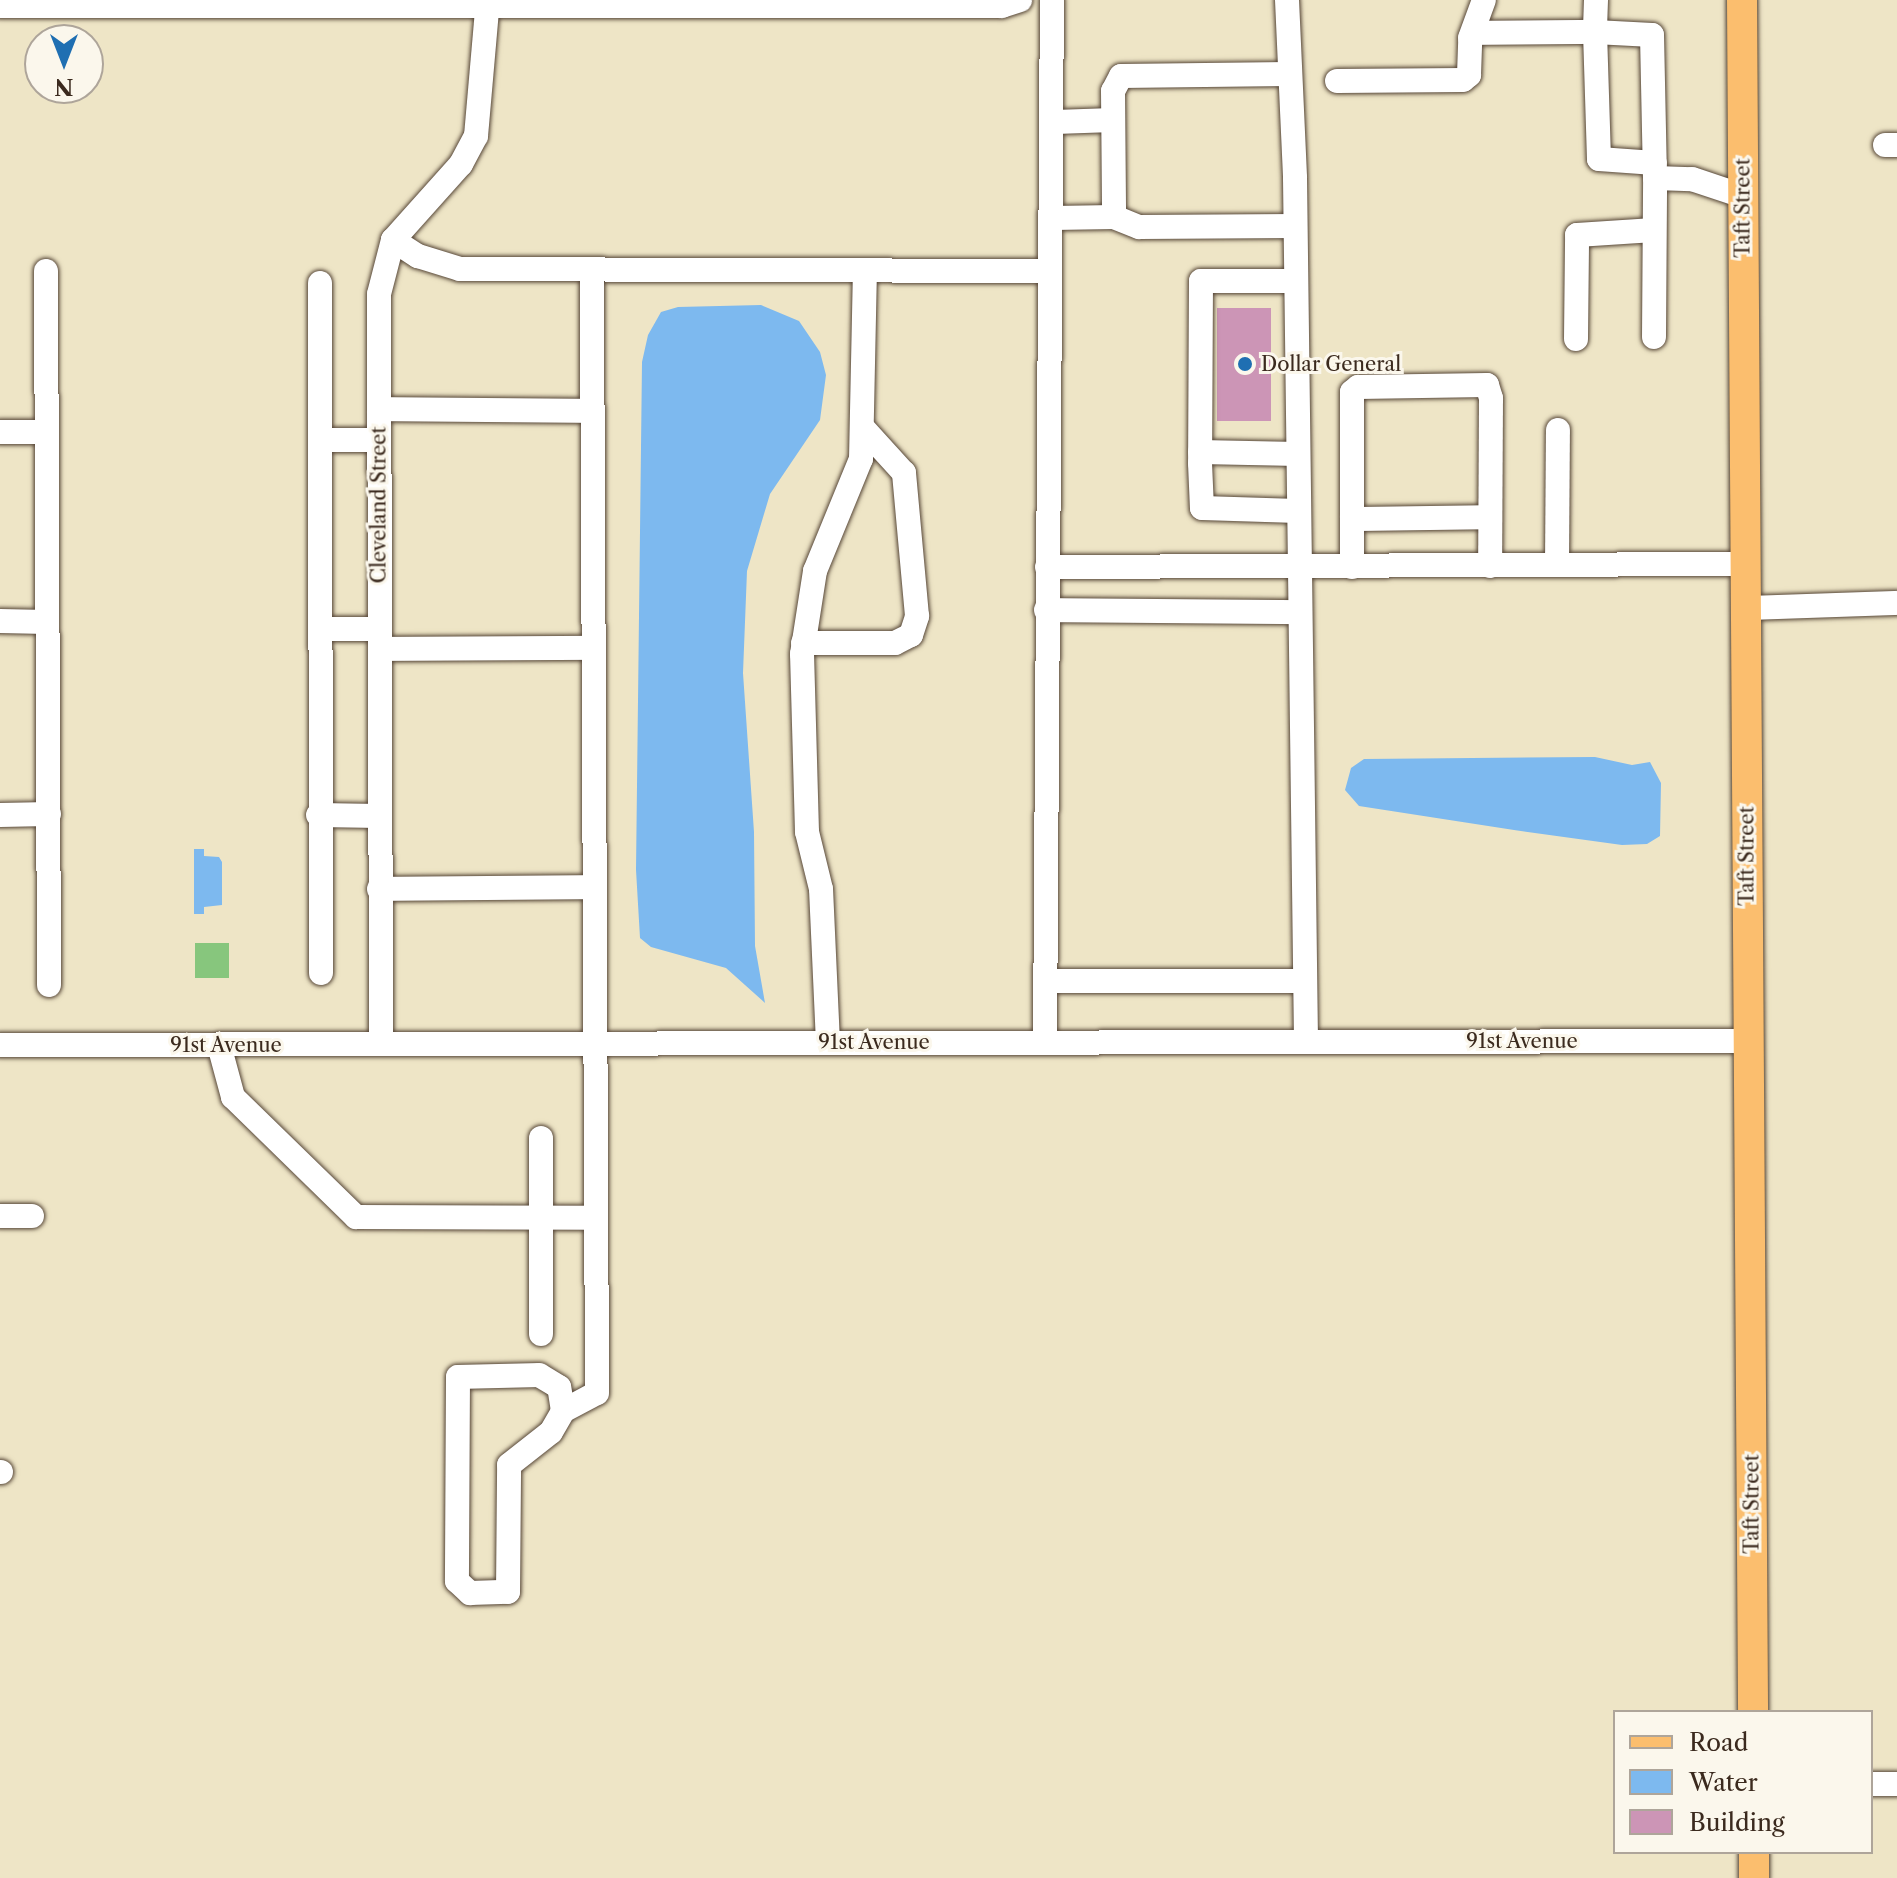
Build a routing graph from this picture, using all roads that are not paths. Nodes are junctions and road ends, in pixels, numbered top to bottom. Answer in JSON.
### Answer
{"nodes":[{"id":1,"x":1020,"y":0,"type":"edge"},
{"id":2,"x":1052,"y":0,"type":"edge"},
{"id":3,"x":1287,"y":0,"type":"edge"},
{"id":4,"x":1484,"y":0,"type":"edge"},
{"id":5,"x":1596,"y":0,"type":"edge"},
{"id":6,"x":1742,"y":0,"type":"edge"},
{"id":7,"x":488,"y":3,"type":"edge"},
{"id":8,"x":0,"y":6,"type":"edge"},
{"id":9,"x":1595,"y":32,"type":"junction"},
{"id":10,"x":1473,"y":33,"type":"junction"},
{"id":11,"x":1288,"y":74,"type":"junction"},
{"id":12,"x":1337,"y":81,"type":"dead end"},
{"id":13,"x":1113,"y":120,"type":"junction"},
{"id":14,"x":1055,"y":122,"type":"junction"},
{"id":15,"x":1655,"y":171,"type":"junction"},
{"id":16,"x":1743,"y":196,"type":"junction"},
{"id":17,"x":1114,"y":217,"type":"junction"},
{"id":18,"x":1053,"y":218,"type":"junction"},
{"id":19,"x":1295,"y":226,"type":"junction"},
{"id":20,"x":1654,"y":230,"type":"junction"},
{"id":21,"x":393,"y":240,"type":"junction"},
{"id":22,"x":46,"y":271,"type":"dead end"},
{"id":23,"x":592,"y":271,"type":"junction"},
{"id":24,"x":1047,"y":271,"type":"junction"},
{"id":25,"x":865,"y":272,"type":"junction"},
{"id":26,"x":1296,"y":281,"type":"junction"},
{"id":27,"x":320,"y":283,"type":"dead end"},
{"id":28,"x":1654,"y":337,"type":"dead end"},
{"id":29,"x":1576,"y":339,"type":"dead end"},
{"id":30,"x":379,"y":409,"type":"junction"},
{"id":31,"x":592,"y":411,"type":"junction"},
{"id":32,"x":864,"y":429,"type":"junction"},
{"id":33,"x":1558,"y":430,"type":"dead end"},
{"id":34,"x":0,"y":432,"type":"edge"},
{"id":35,"x":46,"y":432,"type":"junction"},
{"id":36,"x":321,"y":440,"type":"junction"},
{"id":37,"x":379,"y":440,"type":"junction"},
{"id":38,"x":1200,"y":452,"type":"junction"},
{"id":39,"x":1298,"y":454,"type":"junction"},
{"id":40,"x":1298,"y":511,"type":"junction"},
{"id":41,"x":1490,"y":517,"type":"junction"},
{"id":42,"x":1352,"y":519,"type":"junction"},
{"id":43,"x":1745,"y":564,"type":"junction"},
{"id":44,"x":1557,"y":565,"type":"junction"},
{"id":45,"x":1490,"y":566,"type":"junction"},
{"id":46,"x":1047,"y":567,"type":"junction"},
{"id":47,"x":1298,"y":567,"type":"junction"},
{"id":48,"x":1352,"y":567,"type":"junction"},
{"id":49,"x":1897,"y":603,"type":"edge"},
{"id":50,"x":1746,"y":608,"type":"junction"},
{"id":51,"x":1046,"y":610,"type":"junction"},
{"id":52,"x":1299,"y":612,"type":"junction"},
{"id":53,"x":0,"y":621,"type":"edge"},
{"id":54,"x":47,"y":622,"type":"junction"},
{"id":55,"x":320,"y":629,"type":"junction"},
{"id":56,"x":380,"y":639,"type":"junction"},
{"id":57,"x":803,"y":643,"type":"junction"},
{"id":58,"x":594,"y":648,"type":"junction"},
{"id":59,"x":49,"y":814,"type":"junction"},
{"id":60,"x":0,"y":815,"type":"edge"},
{"id":61,"x":318,"y":815,"type":"junction"},
{"id":62,"x":380,"y":816,"type":"junction"},
{"id":63,"x":595,"y":887,"type":"junction"},
{"id":64,"x":379,"y":889,"type":"junction"},
{"id":65,"x":321,"y":973,"type":"dead end"},
{"id":66,"x":1046,"y":981,"type":"junction"},
{"id":67,"x":1305,"y":981,"type":"junction"},
{"id":68,"x":49,"y":985,"type":"dead end"},
{"id":69,"x":1306,"y":1041,"type":"junction"},
{"id":70,"x":1749,"y":1041,"type":"junction"},
{"id":71,"x":1045,"y":1042,"type":"junction"},
{"id":72,"x":595,"y":1043,"type":"junction"},
{"id":73,"x":828,"y":1043,"type":"junction"},
{"id":74,"x":381,"y":1044,"type":"junction"},
{"id":75,"x":0,"y":1045,"type":"edge"},
{"id":76,"x":219,"y":1045,"type":"junction"},
{"id":77,"x":541,"y":1138,"type":"dead end"},
{"id":78,"x":0,"y":1216,"type":"edge"},
{"id":79,"x":32,"y":1216,"type":"dead end"},
{"id":80,"x":541,"y":1218,"type":"junction"},
{"id":81,"x":596,"y":1218,"type":"junction"},
{"id":82,"x":541,"y":1334,"type":"dead end"},
{"id":83,"x":563,"y":1411,"type":"junction"},
{"id":84,"x":1753,"y":1710,"type":"edge"},
{"id":85,"x":1873,"y":1784,"type":"edge"},
{"id":86,"x":1897,"y":1784,"type":"edge"},
{"id":87,"x":1754,"y":1854,"type":"edge"},
{"id":88,"x":1754,"y":1878,"type":"edge"}],
"edges":[{"from":1,"to":7,"type":"street"},
{"from":2,"to":14,"type":"street"},
{"from":3,"to":11,"type":"street"},
{"from":4,"to":10,"type":"street"},
{"from":5,"to":9,"type":"street"},
{"from":6,"to":16,"type":"main road","name":"Taft Street"},
{"from":7,"to":8,"type":"street"},
{"from":7,"to":21,"type":"street","name":"Cleveland Street"},
{"from":9,"to":10,"type":"street"},
{"from":9,"to":15,"type":"street"},
{"from":9,"to":15,"type":"street"},
{"from":10,"to":12,"type":"street"},
{"from":11,"to":13,"type":"street"},
{"from":11,"to":19,"type":"street"},
{"from":13,"to":14,"type":"street"},
{"from":13,"to":17,"type":"street"},
{"from":14,"to":18,"type":"street"},
{"from":15,"to":16,"type":"street"},
{"from":15,"to":20,"type":"street"},
{"from":16,"to":43,"type":"main road","name":"Taft Street"},
{"from":17,"to":18,"type":"street"},
{"from":17,"to":19,"type":"street"},
{"from":18,"to":24,"type":"street"},
{"from":19,"to":26,"type":"street"},
{"from":20,"to":28,"type":"street"},
{"from":20,"to":29,"type":"street"},
{"from":21,"to":23,"type":"street"},
{"from":21,"to":30,"type":"street","name":"Cleveland Street"},
{"from":22,"to":35,"type":"street"},
{"from":23,"to":25,"type":"street"},
{"from":23,"to":31,"type":"street"},
{"from":24,"to":25,"type":"street"},
{"from":24,"to":46,"type":"street"},
{"from":25,"to":32,"type":"street"},
{"from":26,"to":38,"type":"street"},
{"from":26,"to":39,"type":"street"},
{"from":27,"to":36,"type":"street"},
{"from":30,"to":31,"type":"street"},
{"from":30,"to":37,"type":"street","name":"Cleveland Street"},
{"from":31,"to":58,"type":"street"},
{"from":32,"to":57,"type":"street"},
{"from":32,"to":57,"type":"street"},
{"from":33,"to":44,"type":"street"},
{"from":34,"to":35,"type":"street"},
{"from":35,"to":54,"type":"street"},
{"from":36,"to":37,"type":"street"},
{"from":36,"to":55,"type":"street"},
{"from":37,"to":56,"type":"street","name":"Cleveland Street"},
{"from":38,"to":39,"type":"street"},
{"from":38,"to":40,"type":"street"},
{"from":39,"to":40,"type":"street"},
{"from":40,"to":47,"type":"street"},
{"from":41,"to":42,"type":"street"},
{"from":41,"to":42,"type":"street"},
{"from":41,"to":45,"type":"street"},
{"from":42,"to":48,"type":"street"},
{"from":43,"to":44,"type":"street"},
{"from":43,"to":50,"type":"main road","name":"Taft Street"},
{"from":44,"to":45,"type":"street"},
{"from":45,"to":48,"type":"street"},
{"from":46,"to":47,"type":"street"},
{"from":46,"to":51,"type":"street"},
{"from":47,"to":48,"type":"street"},
{"from":47,"to":52,"type":"street"},
{"from":49,"to":50,"type":"street"},
{"from":50,"to":70,"type":"main road","name":"Taft Street"},
{"from":51,"to":52,"type":"street"},
{"from":51,"to":66,"type":"street"},
{"from":52,"to":67,"type":"street"},
{"from":53,"to":54,"type":"street"},
{"from":54,"to":59,"type":"street"},
{"from":55,"to":56,"type":"street"},
{"from":55,"to":61,"type":"street"},
{"from":56,"to":58,"type":"street"},
{"from":56,"to":62,"type":"street","name":"Cleveland Street"},
{"from":57,"to":73,"type":"street"},
{"from":58,"to":63,"type":"street"},
{"from":59,"to":60,"type":"street"},
{"from":59,"to":68,"type":"street"},
{"from":61,"to":62,"type":"street"},
{"from":61,"to":65,"type":"street"},
{"from":62,"to":64,"type":"street","name":"Cleveland Street"},
{"from":63,"to":64,"type":"street"},
{"from":63,"to":72,"type":"street"},
{"from":64,"to":74,"type":"street","name":"Cleveland Street"},
{"from":66,"to":67,"type":"street"},
{"from":66,"to":71,"type":"street"},
{"from":67,"to":69,"type":"street"},
{"from":69,"to":70,"type":"street","name":"91st Avenue"},
{"from":69,"to":71,"type":"street","name":"91st Avenue"},
{"from":70,"to":84,"type":"main road","name":"Taft Street"},
{"from":71,"to":73,"type":"street","name":"91st Avenue"},
{"from":72,"to":73,"type":"street","name":"91st Avenue"},
{"from":72,"to":74,"type":"street","name":"91st Avenue"},
{"from":72,"to":81,"type":"street"},
{"from":74,"to":76,"type":"street","name":"91st Avenue"},
{"from":75,"to":76,"type":"street","name":"91st Avenue"},
{"from":76,"to":80,"type":"street"},
{"from":77,"to":80,"type":"street"},
{"from":78,"to":79,"type":"street"},
{"from":80,"to":81,"type":"street"},
{"from":80,"to":82,"type":"street"},
{"from":81,"to":83,"type":"street"},
{"from":83,"to":83,"type":"street"},
{"from":85,"to":86,"type":"street"},
{"from":87,"to":88,"type":"main road"}]}
